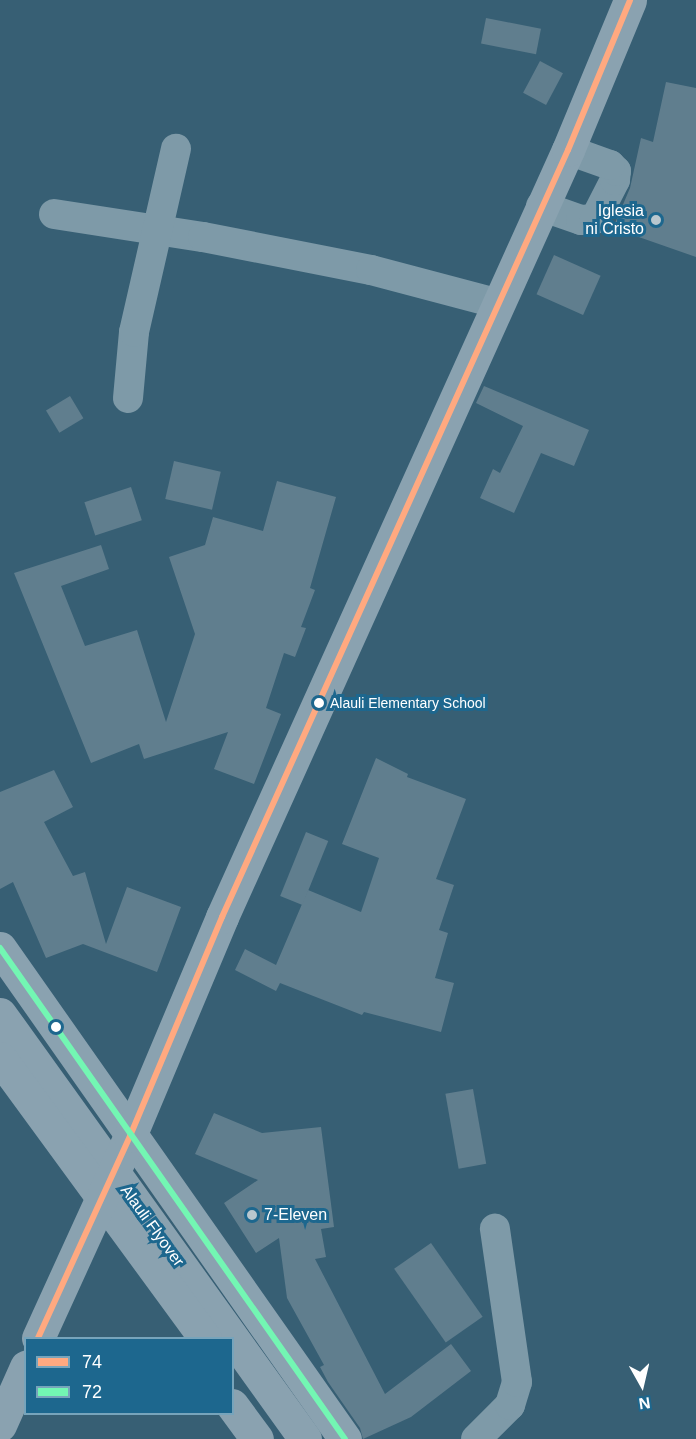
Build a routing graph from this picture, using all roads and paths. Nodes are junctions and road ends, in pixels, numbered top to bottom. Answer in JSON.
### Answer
{"nodes":[{"id":1,"x":630,"y":0,"type":"edge"},
{"id":2,"x":176,"y":149,"type":"dead end"},
{"id":3,"x":568,"y":150,"type":"junction"},
{"id":4,"x":541,"y":206,"type":"junction"},
{"id":5,"x":54,"y":214,"type":"dead end"},
{"id":6,"x":158,"y":231,"type":"junction"},
{"id":7,"x":496,"y":303,"type":"junction"},
{"id":8,"x":128,"y":398,"type":"dead end"},
{"id":9,"x":0,"y":948,"type":"edge"},
{"id":10,"x":0,"y":1014,"type":"edge"},
{"id":11,"x":0,"y":1058,"type":"edge"},
{"id":12,"x":0,"y":1077,"type":"edge"},
{"id":13,"x":130,"y":1136,"type":"junction"},
{"id":14,"x":95,"y":1208,"type":"junction"},
{"id":15,"x":495,"y":1228,"type":"dead end"},
{"id":16,"x":38,"y":1337,"type":"edge"},
{"id":17,"x":183,"y":1337,"type":"edge"},
{"id":18,"x":204,"y":1337,"type":"edge"},
{"id":19,"x":232,"y":1337,"type":"edge"},
{"id":20,"x":234,"y":1340,"type":"edge"},
{"id":21,"x":24,"y":1370,"type":"edge"},
{"id":22,"x":234,"y":1379,"type":"edge"},
{"id":23,"x":4,"y":1405,"type":"edge"},
{"id":24,"x":234,"y":1408,"type":"edge"},
{"id":25,"x":257,"y":1439,"type":"edge"},
{"id":26,"x":280,"y":1439,"type":"edge"},
{"id":27,"x":305,"y":1439,"type":"edge"},
{"id":28,"x":345,"y":1439,"type":"edge"},
{"id":29,"x":477,"y":1439,"type":"edge"}],
"edges":[{"from":1,"to":3,"type":"main road"},
{"from":2,"to":6,"type":"street"},
{"from":3,"to":4,"type":"main road"},
{"from":3,"to":4,"type":"street"},
{"from":4,"to":7,"type":"main road"},
{"from":5,"to":6,"type":"street"},
{"from":6,"to":7,"type":"street"},
{"from":6,"to":8,"type":"street"},
{"from":7,"to":13,"type":"main road"},
{"from":9,"to":13,"type":"main road"},
{"from":10,"to":19,"type":"main road","name":"Alauli Flyover"},
{"from":11,"to":18,"type":"main road","name":"Alauli Flyover"},
{"from":12,"to":14,"type":"main road"},
{"from":13,"to":14,"type":"main road"},
{"from":13,"to":28,"type":"main road"},
{"from":14,"to":16,"type":"main road"},
{"from":14,"to":17,"type":"main road"},
{"from":15,"to":29,"type":"street"},
{"from":20,"to":27,"type":"main road","name":"Alauli Flyover"},
{"from":21,"to":23,"type":"main road"},
{"from":22,"to":26,"type":"main road"},
{"from":24,"to":25,"type":"main road"}]}
